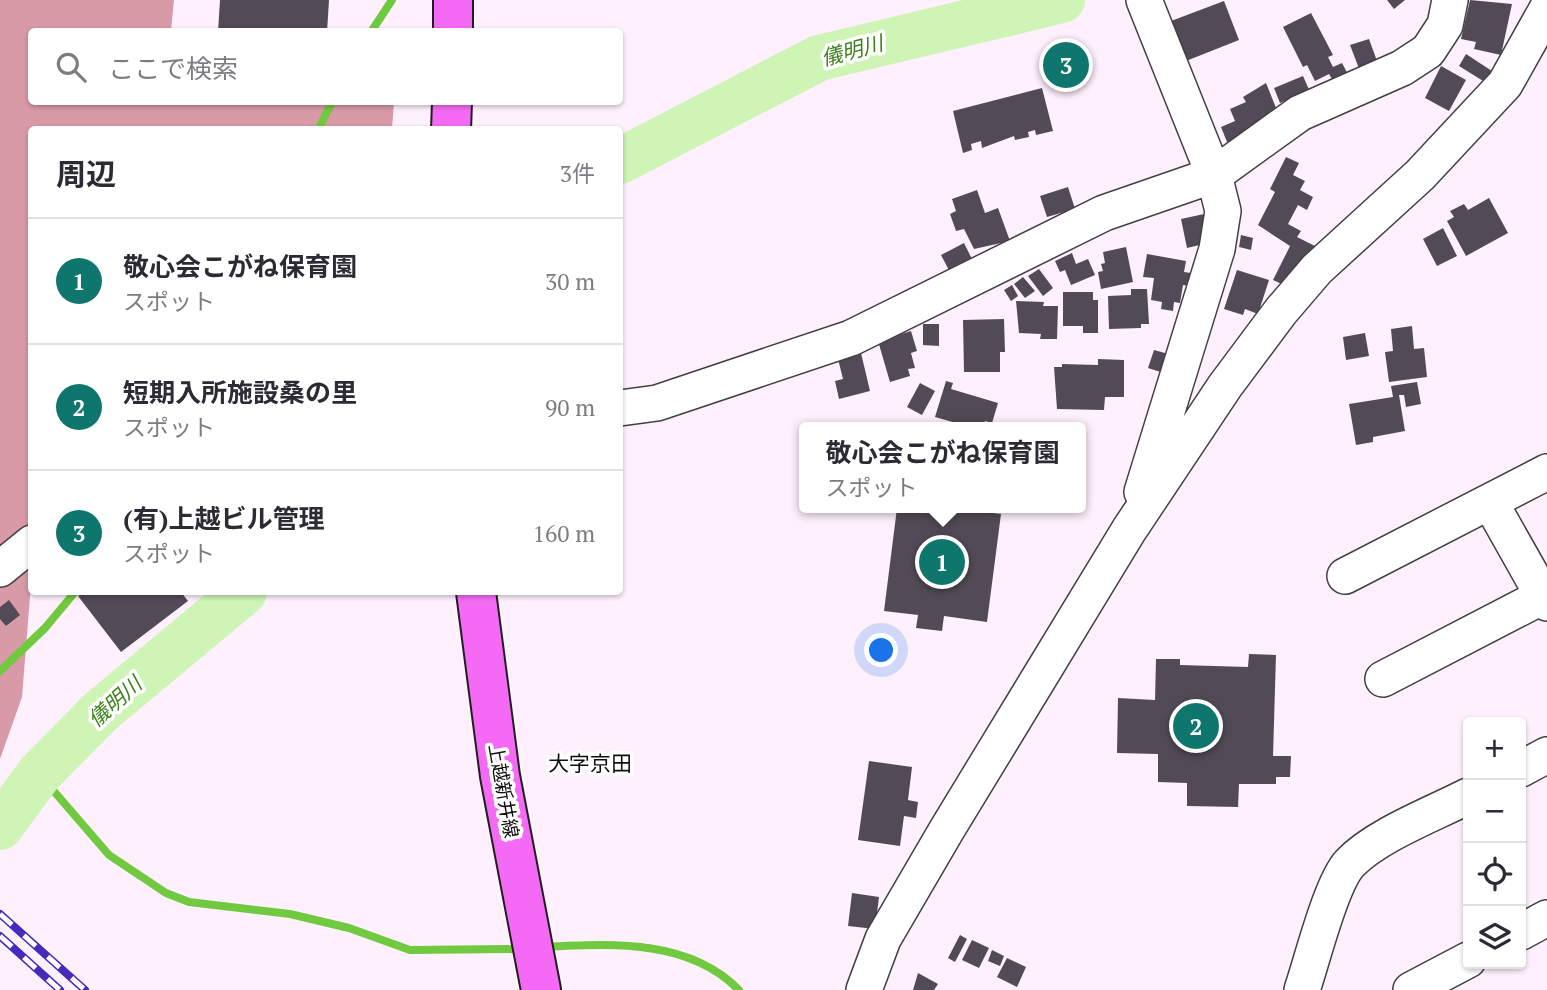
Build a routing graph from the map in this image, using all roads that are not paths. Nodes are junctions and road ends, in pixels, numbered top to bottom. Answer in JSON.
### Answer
{"nodes":[{"id":1,"x":453,"y":0,"type":"edge"},
{"id":2,"x":1450,"y":0,"type":"edge"},
{"id":3,"x":1547,"y":9,"type":"edge"},
{"id":4,"x":1151,"y":16,"type":"edge"},
{"id":5,"x":453,"y":28,"type":"edge"},
{"id":6,"x":452,"y":105,"type":"edge"},
{"id":7,"x":452,"y":126,"type":"edge"},
{"id":8,"x":1214,"y":175,"type":"junction"},
{"id":9,"x":623,"y":408,"type":"edge"},
{"id":10,"x":1547,"y":472,"type":"edge"},
{"id":11,"x":1490,"y":502,"type":"junction"},
{"id":12,"x":1129,"y":530,"type":"junction"},
{"id":13,"x":28,"y":546,"type":"edge"},
{"id":14,"x":0,"y":569,"type":"edge"},
{"id":15,"x":1345,"y":576,"type":"dead end"},
{"id":16,"x":476,"y":595,"type":"edge"},
{"id":17,"x":1546,"y":598,"type":"edge"},
{"id":18,"x":1383,"y":679,"type":"dead end"},
{"id":19,"x":1547,"y":755,"type":"edge"},
{"id":20,"x":1526,"y":766,"type":"edge"},
{"id":21,"x":1463,"y":799,"type":"edge"},
{"id":22,"x":1547,"y":918,"type":"edge"},
{"id":23,"x":1526,"y":929,"type":"edge"},
{"id":24,"x":1463,"y":963,"type":"edge"},
{"id":25,"x":541,"y":990,"type":"edge"},
{"id":26,"x":864,"y":990,"type":"edge"},
{"id":27,"x":1302,"y":990,"type":"edge"},
{"id":28,"x":1411,"y":990,"type":"edge"}],
"edges":[{"from":1,"to":5,"type":"main road"},
{"from":2,"to":8,"type":"street"},
{"from":3,"to":12,"type":"street"},
{"from":4,"to":8,"type":"street"},
{"from":6,"to":7,"type":"main road"},
{"from":8,"to":9,"type":"street"},
{"from":8,"to":12,"type":"street"},
{"from":10,"to":11,"type":"street"},
{"from":11,"to":15,"type":"street"},
{"from":11,"to":17,"type":"street"},
{"from":12,"to":26,"type":"street"},
{"from":13,"to":14,"type":"street"},
{"from":16,"to":25,"type":"main road","name":"上越新井線"},
{"from":17,"to":18,"type":"street"},
{"from":19,"to":20,"type":"street"},
{"from":21,"to":27,"type":"street"},
{"from":22,"to":23,"type":"street"},
{"from":24,"to":28,"type":"street"}]}
